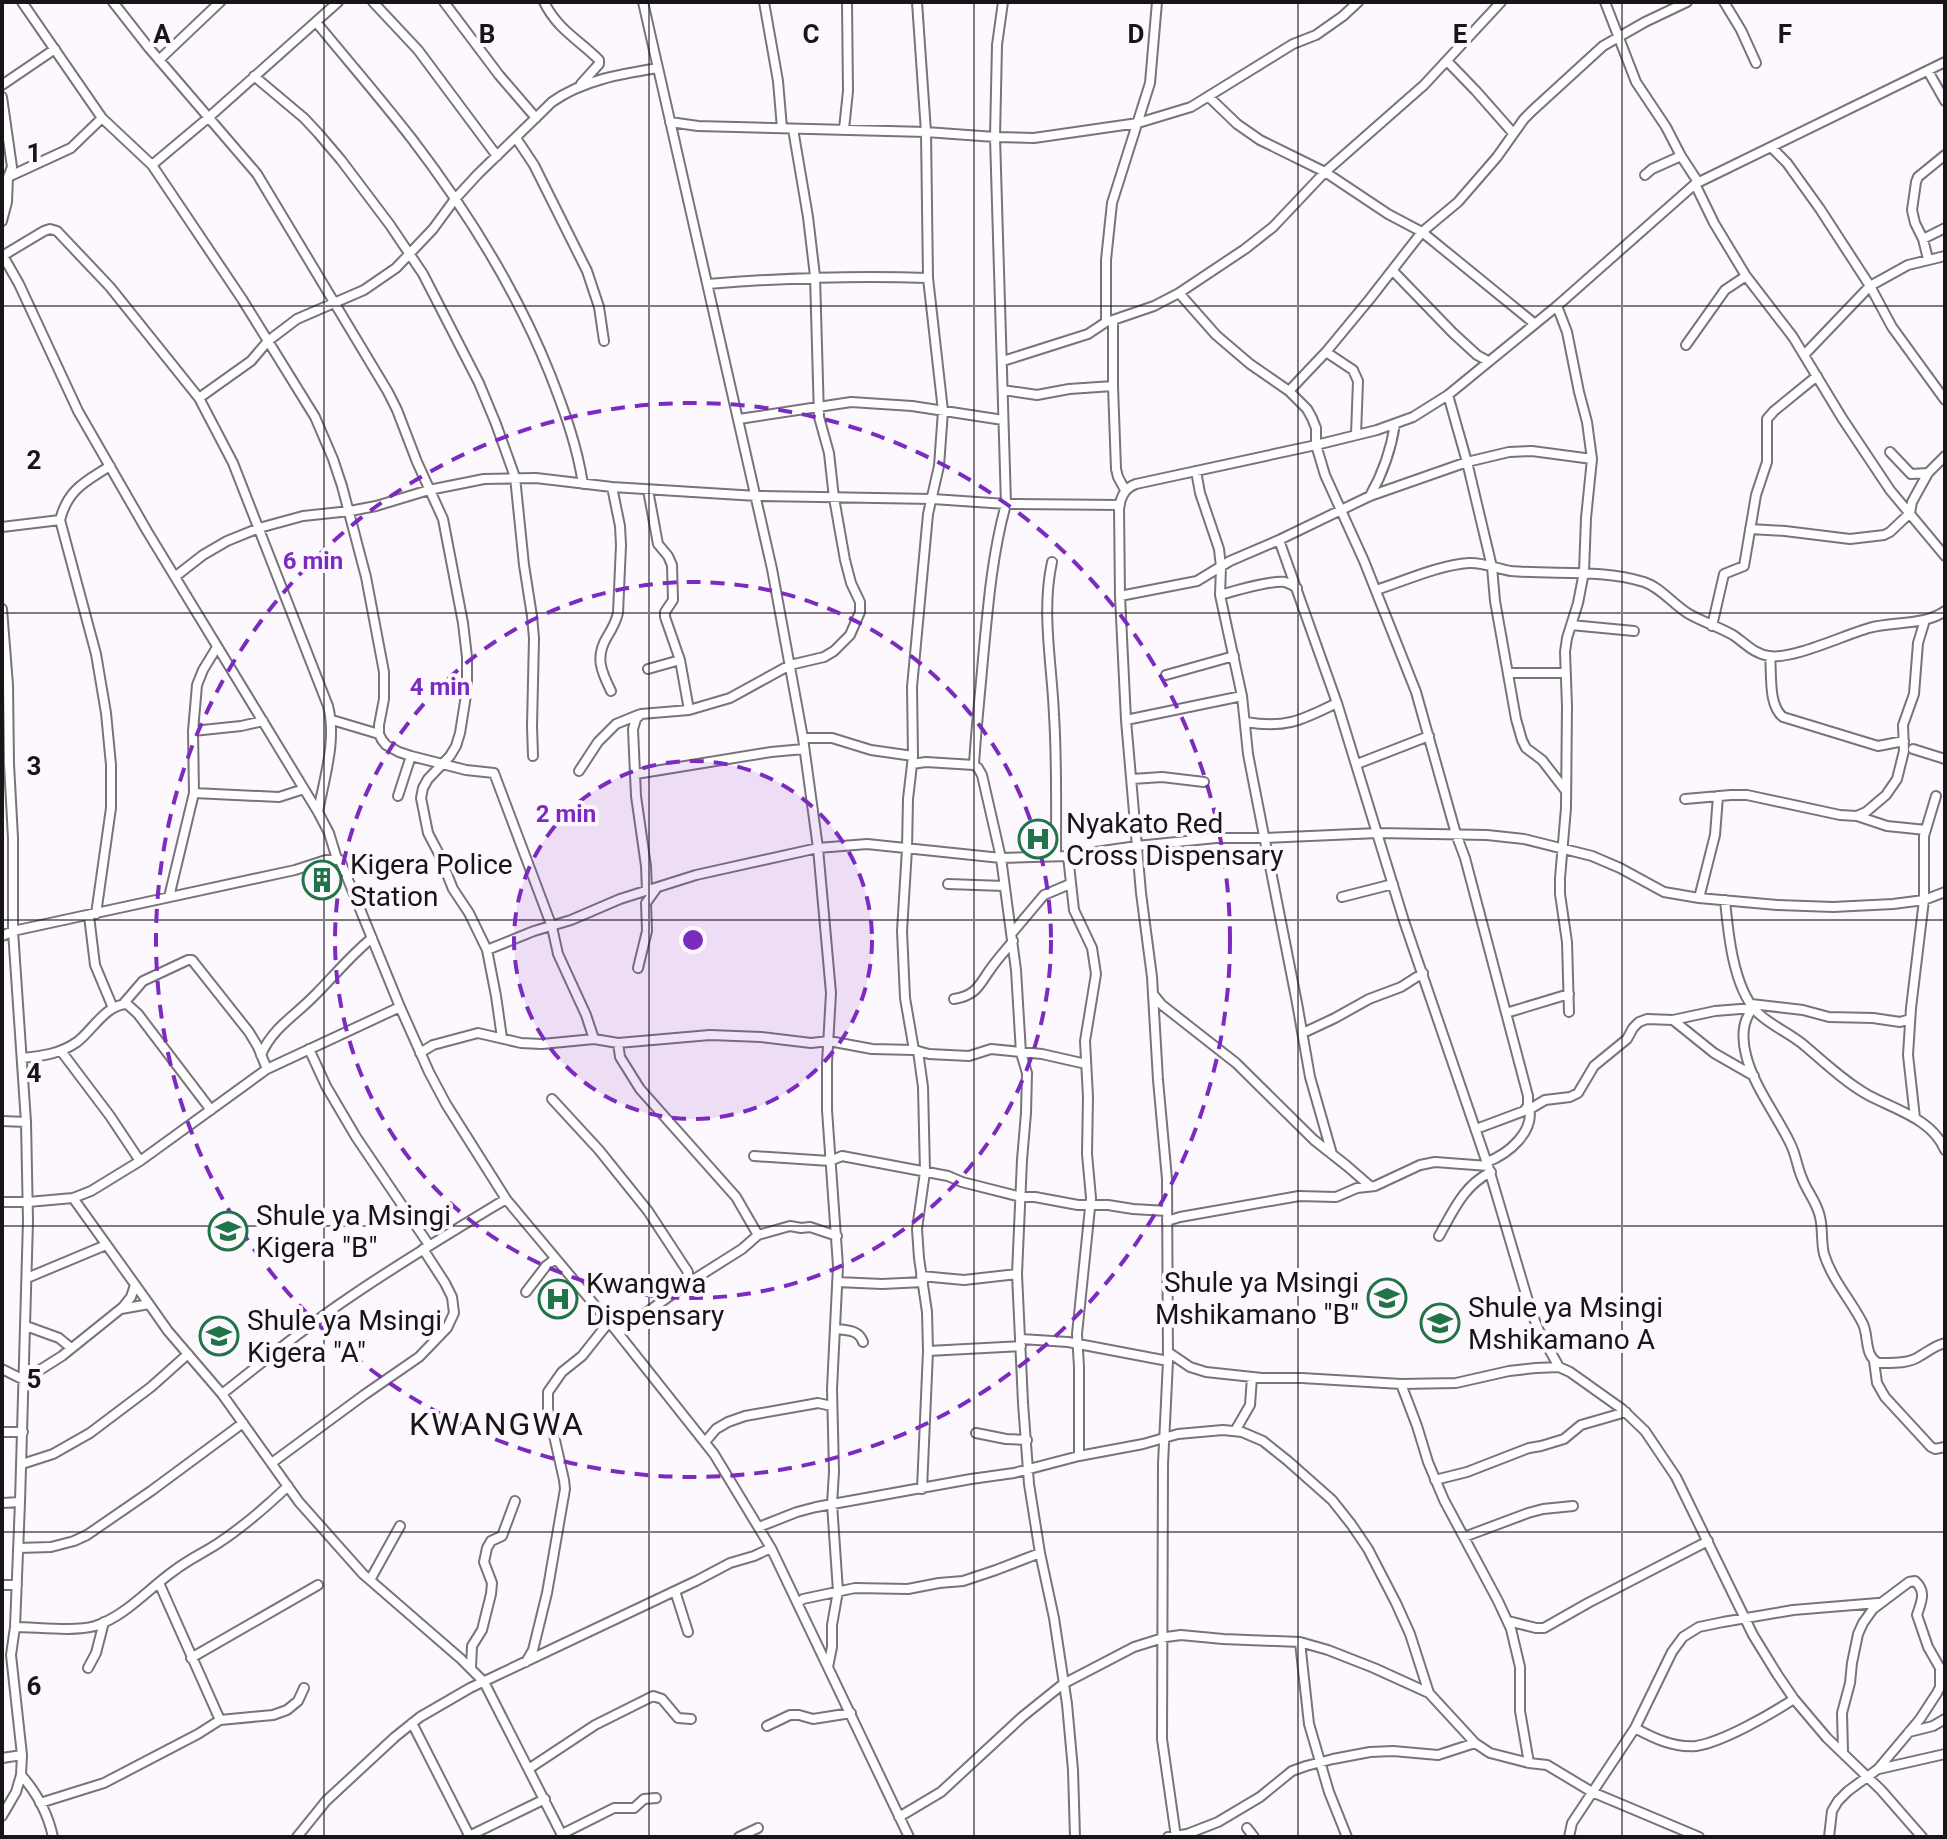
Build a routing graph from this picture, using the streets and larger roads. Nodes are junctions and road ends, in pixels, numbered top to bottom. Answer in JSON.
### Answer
{"nodes":[{"id":1,"x":113,"y":2,"type":"edge"},
{"id":2,"x":220,"y":2,"type":"edge"},
{"id":3,"x":338,"y":2,"type":"edge"},
{"id":4,"x":373,"y":2,"type":"edge"},
{"id":5,"x":444,"y":2,"type":"edge"},
{"id":6,"x":544,"y":2,"type":"edge"},
{"id":7,"x":643,"y":2,"type":"edge"},
{"id":8,"x":764,"y":2,"type":"edge"},
{"id":9,"x":847,"y":2,"type":"edge"},
{"id":10,"x":917,"y":2,"type":"edge"},
{"id":11,"x":1003,"y":2,"type":"edge"},
{"id":12,"x":1157,"y":2,"type":"edge"},
{"id":13,"x":1358,"y":2,"type":"edge"},
{"id":14,"x":1501,"y":2,"type":"edge"},
{"id":15,"x":1605,"y":2,"type":"edge"},
{"id":16,"x":1687,"y":2,"type":"edge"},
{"id":17,"x":1724,"y":2,"type":"edge"},
{"id":18,"x":26,"y":3,"type":"edge"},
{"id":19,"x":316,"y":22,"type":"junction"},
{"id":20,"x":1617,"y":37,"type":"junction"},
{"id":21,"x":55,"y":49,"type":"junction"},
{"id":22,"x":159,"y":60,"type":"junction"},
{"id":23,"x":1447,"y":61,"type":"junction"},
{"id":24,"x":1945,"y":62,"type":"edge"},
{"id":25,"x":1756,"y":63,"type":"dead end"},
{"id":26,"x":658,"y":68,"type":"junction"},
{"id":27,"x":1928,"y":71,"type":"junction"},
{"id":28,"x":254,"y":76,"type":"junction"},
{"id":29,"x":2,"y":85,"type":"edge"},
{"id":30,"x":580,"y":85,"type":"junction"},
{"id":31,"x":2,"y":97,"type":"edge"},
{"id":32,"x":1209,"y":97,"type":"junction"},
{"id":33,"x":1945,"y":101,"type":"edge"},
{"id":34,"x":102,"y":118,"type":"junction"},
{"id":35,"x":208,"y":118,"type":"junction"},
{"id":36,"x":536,"y":118,"type":"junction"},
{"id":37,"x":670,"y":122,"type":"junction"},
{"id":38,"x":1138,"y":123,"type":"junction"},
{"id":39,"x":782,"y":128,"type":"junction"},
{"id":40,"x":793,"y":129,"type":"junction"},
{"id":41,"x":844,"y":129,"type":"junction"},
{"id":42,"x":926,"y":132,"type":"junction"},
{"id":43,"x":1513,"y":133,"type":"junction"},
{"id":44,"x":995,"y":137,"type":"junction"},
{"id":45,"x":516,"y":138,"type":"junction"},
{"id":46,"x":1772,"y":148,"type":"junction"},
{"id":47,"x":1945,"y":155,"type":"edge"},
{"id":48,"x":497,"y":156,"type":"junction"},
{"id":49,"x":1681,"y":156,"type":"junction"},
{"id":50,"x":152,"y":165,"type":"junction"},
{"id":51,"x":1325,"y":172,"type":"junction"},
{"id":52,"x":1645,"y":175,"type":"dead end"},
{"id":53,"x":8,"y":177,"type":"junction"},
{"id":54,"x":1696,"y":183,"type":"junction"},
{"id":55,"x":455,"y":199,"type":"junction"},
{"id":56,"x":2,"y":221,"type":"edge"},
{"id":57,"x":1945,"y":228,"type":"edge"},
{"id":58,"x":1422,"y":232,"type":"junction"},
{"id":59,"x":1923,"y":239,"type":"junction"},
{"id":60,"x":410,"y":254,"type":"junction"},
{"id":61,"x":3,"y":255,"type":"edge"},
{"id":62,"x":1945,"y":256,"type":"edge"},
{"id":63,"x":1928,"y":259,"type":"junction"},
{"id":64,"x":1393,"y":271,"type":"junction"},
{"id":65,"x":815,"y":276,"type":"junction"},
{"id":66,"x":1746,"y":276,"type":"junction"},
{"id":67,"x":928,"y":278,"type":"junction"},
{"id":68,"x":708,"y":284,"type":"junction"},
{"id":69,"x":1870,"y":286,"type":"junction"},
{"id":70,"x":1179,"y":293,"type":"junction"},
{"id":71,"x":334,"y":302,"type":"junction"},
{"id":72,"x":1557,"y":306,"type":"junction"},
{"id":73,"x":1109,"y":321,"type":"junction"},
{"id":74,"x":1535,"y":324,"type":"junction"},
{"id":75,"x":268,"y":341,"type":"junction"},
{"id":76,"x":604,"y":341,"type":"dead end"},
{"id":77,"x":1686,"y":345,"type":"dead end"},
{"id":78,"x":1326,"y":352,"type":"junction"},
{"id":79,"x":1805,"y":354,"type":"junction"},
{"id":80,"x":1003,"y":361,"type":"junction"},
{"id":81,"x":1488,"y":361,"type":"junction"},
{"id":82,"x":1817,"y":376,"type":"junction"},
{"id":83,"x":1113,"y":386,"type":"junction"},
{"id":84,"x":1003,"y":390,"type":"junction"},
{"id":85,"x":1289,"y":391,"type":"junction"},
{"id":86,"x":1448,"y":395,"type":"junction"},
{"id":87,"x":199,"y":398,"type":"junction"},
{"id":88,"x":1945,"y":400,"type":"edge"},
{"id":89,"x":818,"y":406,"type":"junction"},
{"id":90,"x":943,"y":411,"type":"junction"},
{"id":91,"x":739,"y":419,"type":"junction"},
{"id":92,"x":1003,"y":420,"type":"junction"},
{"id":93,"x":1395,"y":424,"type":"junction"},
{"id":94,"x":1356,"y":435,"type":"junction"},
{"id":95,"x":1316,"y":445,"type":"junction"},
{"id":96,"x":1890,"y":452,"type":"dead end"},
{"id":97,"x":1945,"y":456,"type":"edge"},
{"id":98,"x":1592,"y":459,"type":"junction"},
{"id":99,"x":1467,"y":462,"type":"junction"},
{"id":100,"x":110,"y":466,"type":"junction"},
{"id":101,"x":1196,"y":471,"type":"junction"},
{"id":102,"x":1928,"y":473,"type":"junction"},
{"id":103,"x":515,"y":477,"type":"junction"},
{"id":104,"x":583,"y":484,"type":"junction"},
{"id":105,"x":612,"y":487,"type":"junction"},
{"id":106,"x":429,"y":490,"type":"junction"},
{"id":107,"x":648,"y":490,"type":"junction"},
{"id":108,"x":1125,"y":490,"type":"junction"},
{"id":109,"x":757,"y":496,"type":"junction"},
{"id":110,"x":1370,"y":496,"type":"junction"},
{"id":111,"x":834,"y":498,"type":"junction"},
{"id":112,"x":933,"y":499,"type":"junction"},
{"id":113,"x":1006,"y":504,"type":"junction"},
{"id":114,"x":1120,"y":505,"type":"junction"},
{"id":115,"x":1340,"y":510,"type":"junction"},
{"id":116,"x":350,"y":511,"type":"junction"},
{"id":117,"x":1910,"y":513,"type":"junction"},
{"id":118,"x":60,"y":520,"type":"junction"},
{"id":119,"x":2,"y":527,"type":"edge"},
{"id":120,"x":259,"y":528,"type":"junction"},
{"id":121,"x":1750,"y":529,"type":"junction"},
{"id":122,"x":1279,"y":540,"type":"junction"},
{"id":123,"x":1945,"y":556,"type":"edge"},
{"id":124,"x":1052,"y":562,"type":"dead end"},
{"id":125,"x":1221,"y":567,"type":"junction"},
{"id":126,"x":1492,"y":567,"type":"junction"},
{"id":127,"x":1584,"y":572,"type":"junction"},
{"id":128,"x":176,"y":576,"type":"junction"},
{"id":129,"x":1297,"y":588,"type":"junction"},
{"id":130,"x":1376,"y":590,"type":"junction"},
{"id":131,"x":1220,"y":595,"type":"junction"},
{"id":132,"x":1120,"y":596,"type":"junction"},
{"id":133,"x":2,"y":609,"type":"edge"},
{"id":134,"x":1945,"y":611,"type":"edge"},
{"id":135,"x":1925,"y":620,"type":"junction"},
{"id":136,"x":1571,"y":625,"type":"junction"},
{"id":137,"x":1712,"y":626,"type":"junction"},
{"id":138,"x":1634,"y":631,"type":"dead end"},
{"id":139,"x":217,"y":647,"type":"junction"},
{"id":140,"x":1234,"y":656,"type":"junction"},
{"id":141,"x":1770,"y":656,"type":"junction"},
{"id":142,"x":680,"y":660,"type":"junction"},
{"id":143,"x":790,"y":665,"type":"junction"},
{"id":144,"x":648,"y":669,"type":"dead end"},
{"id":145,"x":1509,"y":673,"type":"junction"},
{"id":146,"x":1565,"y":673,"type":"junction"},
{"id":147,"x":1166,"y":675,"type":"dead end"},
{"id":148,"x":5,"y":685,"type":"edge"},
{"id":149,"x":611,"y":691,"type":"dead end"},
{"id":150,"x":1242,"y":696,"type":"junction"},
{"id":151,"x":1337,"y":703,"type":"junction"},
{"id":152,"x":689,"y":710,"type":"junction"},
{"id":153,"x":641,"y":714,"type":"junction"},
{"id":154,"x":332,"y":720,"type":"junction"},
{"id":155,"x":1126,"y":720,"type":"junction"},
{"id":156,"x":263,"y":721,"type":"junction"},
{"id":157,"x":1246,"y":722,"type":"junction"},
{"id":158,"x":193,"y":731,"type":"junction"},
{"id":159,"x":379,"y":734,"type":"junction"},
{"id":160,"x":1429,"y":736,"type":"junction"},
{"id":161,"x":803,"y":738,"type":"junction"},
{"id":162,"x":1904,"y":741,"type":"junction"},
{"id":163,"x":804,"y":749,"type":"junction"},
{"id":164,"x":1913,"y":749,"type":"dead end"},
{"id":165,"x":411,"y":756,"type":"junction"},
{"id":166,"x":533,"y":756,"type":"dead end"},
{"id":167,"x":1945,"y":759,"type":"edge"},
{"id":168,"x":913,"y":760,"type":"junction"},
{"id":169,"x":1357,"y":764,"type":"junction"},
{"id":170,"x":442,"y":765,"type":"junction"},
{"id":171,"x":974,"y":765,"type":"junction"},
{"id":172,"x":579,"y":771,"type":"dead end"},
{"id":173,"x":636,"y":774,"type":"junction"},
{"id":174,"x":1132,"y":779,"type":"junction"},
{"id":175,"x":1204,"y":782,"type":"dead end"},
{"id":176,"x":304,"y":789,"type":"junction"},
{"id":177,"x":1566,"y":791,"type":"junction"},
{"id":178,"x":194,"y":793,"type":"junction"},
{"id":179,"x":398,"y":796,"type":"dead end"},
{"id":180,"x":1718,"y":796,"type":"junction"},
{"id":181,"x":1936,"y":796,"type":"dead end"},
{"id":182,"x":1685,"y":799,"type":"dead end"},
{"id":183,"x":318,"y":812,"type":"junction"},
{"id":184,"x":1857,"y":816,"type":"junction"},
{"id":185,"x":1926,"y":830,"type":"junction"},
{"id":186,"x":1378,"y":833,"type":"junction"},
{"id":187,"x":1456,"y":834,"type":"junction"},
{"id":188,"x":1265,"y":838,"type":"junction"},
{"id":189,"x":1137,"y":846,"type":"junction"},
{"id":190,"x":818,"y":848,"type":"junction"},
{"id":191,"x":1564,"y":848,"type":"junction"},
{"id":192,"x":907,"y":849,"type":"junction"},
{"id":193,"x":1056,"y":856,"type":"junction"},
{"id":194,"x":1068,"y":856,"type":"junction"},
{"id":195,"x":1001,"y":858,"type":"junction"},
{"id":196,"x":337,"y":859,"type":"junction"},
{"id":197,"x":948,"y":884,"type":"dead end"},
{"id":198,"x":1070,"y":884,"type":"junction"},
{"id":199,"x":1393,"y":884,"type":"junction"},
{"id":200,"x":1004,"y":886,"type":"junction"},
{"id":201,"x":652,"y":889,"type":"junction"},
{"id":202,"x":1945,"y":892,"type":"edge"},
{"id":203,"x":169,"y":897,"type":"junction"},
{"id":204,"x":1342,"y":897,"type":"dead end"},
{"id":205,"x":1699,"y":898,"type":"junction"},
{"id":206,"x":1725,"y":900,"type":"junction"},
{"id":207,"x":1924,"y":900,"type":"junction"},
{"id":208,"x":92,"y":915,"type":"junction"},
{"id":209,"x":552,"y":927,"type":"junction"},
{"id":210,"x":13,"y":931,"type":"junction"},
{"id":211,"x":2,"y":936,"type":"edge"},
{"id":212,"x":1012,"y":937,"type":"junction"},
{"id":213,"x":372,"y":938,"type":"junction"},
{"id":214,"x":487,"y":950,"type":"junction"},
{"id":215,"x":638,"y":968,"type":"dead end"},
{"id":216,"x":1423,"y":973,"type":"junction"},
{"id":217,"x":1152,"y":994,"type":"junction"},
{"id":218,"x":1569,"y":994,"type":"junction"},
{"id":219,"x":954,"y":999,"type":"dead end"},
{"id":220,"x":124,"y":1003,"type":"junction"},
{"id":221,"x":1752,"y":1006,"type":"junction"},
{"id":222,"x":400,"y":1007,"type":"junction"},
{"id":223,"x":113,"y":1008,"type":"junction"},
{"id":224,"x":1569,"y":1012,"type":"dead end"},
{"id":225,"x":1506,"y":1013,"type":"junction"},
{"id":226,"x":1910,"y":1019,"type":"junction"},
{"id":227,"x":1673,"y":1020,"type":"junction"},
{"id":228,"x":1303,"y":1033,"type":"junction"},
{"id":229,"x":502,"y":1038,"type":"junction"},
{"id":230,"x":594,"y":1039,"type":"junction"},
{"id":231,"x":829,"y":1041,"type":"junction"},
{"id":232,"x":618,"y":1043,"type":"junction"},
{"id":233,"x":309,"y":1049,"type":"junction"},
{"id":234,"x":61,"y":1051,"type":"junction"},
{"id":235,"x":916,"y":1051,"type":"junction"},
{"id":236,"x":420,"y":1053,"type":"junction"},
{"id":237,"x":1021,"y":1053,"type":"junction"},
{"id":238,"x":261,"y":1055,"type":"junction"},
{"id":239,"x":22,"y":1058,"type":"junction"},
{"id":240,"x":1086,"y":1064,"type":"junction"},
{"id":241,"x":267,"y":1069,"type":"junction"},
{"id":242,"x":1755,"y":1076,"type":"junction"},
{"id":243,"x":552,"y":1099,"type":"dead end"},
{"id":244,"x":1529,"y":1107,"type":"junction"},
{"id":245,"x":211,"y":1110,"type":"junction"},
{"id":246,"x":1915,"y":1118,"type":"junction"},
{"id":247,"x":2,"y":1121,"type":"edge"},
{"id":248,"x":26,"y":1122,"type":"junction"},
{"id":249,"x":1476,"y":1129,"type":"junction"},
{"id":250,"x":1945,"y":1150,"type":"edge"},
{"id":251,"x":1332,"y":1154,"type":"junction"},
{"id":252,"x":754,"y":1156,"type":"dead end"},
{"id":253,"x":140,"y":1161,"type":"junction"},
{"id":254,"x":830,"y":1161,"type":"junction"},
{"id":255,"x":1489,"y":1167,"type":"junction"},
{"id":256,"x":925,"y":1172,"type":"junction"},
{"id":257,"x":1370,"y":1187,"type":"junction"},
{"id":258,"x":1021,"y":1197,"type":"junction"},
{"id":259,"x":73,"y":1198,"type":"junction"},
{"id":260,"x":506,"y":1199,"type":"junction"},
{"id":261,"x":2,"y":1202,"type":"edge"},
{"id":262,"x":28,"y":1202,"type":"junction"},
{"id":263,"x":1091,"y":1206,"type":"junction"},
{"id":264,"x":1167,"y":1216,"type":"junction"},
{"id":265,"x":758,"y":1235,"type":"junction"},
{"id":266,"x":837,"y":1236,"type":"junction"},
{"id":267,"x":1439,"y":1236,"type":"dead end"},
{"id":268,"x":106,"y":1245,"type":"junction"},
{"id":269,"x":426,"y":1247,"type":"junction"},
{"id":270,"x":555,"y":1259,"type":"junction"},
{"id":271,"x":1017,"y":1274,"type":"junction"},
{"id":272,"x":27,"y":1278,"type":"junction"},
{"id":273,"x":922,"y":1279,"type":"junction"},
{"id":274,"x":837,"y":1282,"type":"junction"},
{"id":275,"x":135,"y":1285,"type":"junction"},
{"id":276,"x":685,"y":1285,"type":"junction"},
{"id":277,"x":526,"y":1292,"type":"dead end"},
{"id":278,"x":149,"y":1304,"type":"junction"},
{"id":279,"x":120,"y":1309,"type":"junction"},
{"id":280,"x":609,"y":1322,"type":"junction"},
{"id":281,"x":26,"y":1326,"type":"junction"},
{"id":282,"x":836,"y":1329,"type":"junction"},
{"id":283,"x":618,"y":1333,"type":"junction"},
{"id":284,"x":863,"y":1342,"type":"dead end"},
{"id":285,"x":1021,"y":1342,"type":"junction"},
{"id":286,"x":1945,"y":1343,"type":"edge"},
{"id":287,"x":1078,"y":1344,"type":"junction"},
{"id":288,"x":71,"y":1348,"type":"junction"},
{"id":289,"x":928,"y":1351,"type":"junction"},
{"id":290,"x":188,"y":1354,"type":"junction"},
{"id":291,"x":1168,"y":1356,"type":"junction"},
{"id":292,"x":1874,"y":1361,"type":"junction"},
{"id":293,"x":1559,"y":1367,"type":"junction"},
{"id":294,"x":2,"y":1369,"type":"edge"},
{"id":295,"x":1252,"y":1377,"type":"junction"},
{"id":296,"x":24,"y":1380,"type":"junction"},
{"id":297,"x":1401,"y":1384,"type":"junction"},
{"id":298,"x":222,"y":1394,"type":"junction"},
{"id":299,"x":832,"y":1406,"type":"junction"},
{"id":300,"x":1626,"y":1412,"type":"junction"},
{"id":301,"x":243,"y":1423,"type":"junction"},
{"id":302,"x":1235,"y":1431,"type":"junction"},
{"id":303,"x":2,"y":1432,"type":"edge"},
{"id":304,"x":23,"y":1432,"type":"junction"},
{"id":305,"x":976,"y":1433,"type":"dead end"},
{"id":306,"x":1164,"y":1439,"type":"junction"},
{"id":307,"x":1027,"y":1440,"type":"junction"},
{"id":308,"x":706,"y":1441,"type":"junction"},
{"id":309,"x":1945,"y":1447,"type":"edge"},
{"id":310,"x":1079,"y":1456,"type":"junction"},
{"id":311,"x":273,"y":1462,"type":"junction"},
{"id":312,"x":22,"y":1464,"type":"junction"},
{"id":313,"x":1029,"y":1469,"type":"junction"},
{"id":314,"x":1435,"y":1480,"type":"junction"},
{"id":315,"x":288,"y":1486,"type":"junction"},
{"id":316,"x":922,"y":1489,"type":"junction"},
{"id":317,"x":515,"y":1501,"type":"dead end"},
{"id":318,"x":20,"y":1502,"type":"junction"},
{"id":319,"x":2,"y":1503,"type":"edge"},
{"id":320,"x":832,"y":1504,"type":"junction"},
{"id":321,"x":1573,"y":1506,"type":"dead end"},
{"id":322,"x":400,"y":1526,"type":"dead end"},
{"id":323,"x":759,"y":1527,"type":"junction"},
{"id":324,"x":1464,"y":1537,"type":"junction"},
{"id":325,"x":1708,"y":1541,"type":"junction"},
{"id":326,"x":18,"y":1548,"type":"junction"},
{"id":327,"x":771,"y":1548,"type":"junction"},
{"id":328,"x":1040,"y":1553,"type":"junction"},
{"id":329,"x":370,"y":1580,"type":"junction"},
{"id":330,"x":159,"y":1583,"type":"junction"},
{"id":331,"x":2,"y":1585,"type":"edge"},
{"id":332,"x":17,"y":1585,"type":"junction"},
{"id":333,"x":318,"y":1585,"type":"dead end"},
{"id":334,"x":675,"y":1591,"type":"junction"},
{"id":335,"x":838,"y":1591,"type":"junction"},
{"id":336,"x":1882,"y":1602,"type":"junction"},
{"id":337,"x":798,"y":1603,"type":"junction"},
{"id":338,"x":1745,"y":1618,"type":"junction"},
{"id":339,"x":1508,"y":1621,"type":"junction"},
{"id":340,"x":104,"y":1622,"type":"junction"},
{"id":341,"x":15,"y":1627,"type":"junction"},
{"id":342,"x":688,"y":1632,"type":"dead end"},
{"id":343,"x":1162,"y":1638,"type":"junction"},
{"id":344,"x":1300,"y":1642,"type":"junction"},
{"id":345,"x":7,"y":1656,"type":"edge"},
{"id":346,"x":191,"y":1658,"type":"junction"},
{"id":347,"x":526,"y":1663,"type":"junction"},
{"id":348,"x":828,"y":1667,"type":"junction"},
{"id":349,"x":88,"y":1668,"type":"dead end"},
{"id":350,"x":471,"y":1668,"type":"junction"},
{"id":351,"x":484,"y":1682,"type":"junction"},
{"id":352,"x":1063,"y":1684,"type":"junction"},
{"id":353,"x":304,"y":1688,"type":"dead end"},
{"id":354,"x":1429,"y":1693,"type":"junction"},
{"id":355,"x":1794,"y":1699,"type":"junction"},
{"id":356,"x":851,"y":1713,"type":"junction"},
{"id":357,"x":691,"y":1719,"type":"dead end"},
{"id":358,"x":1945,"y":1719,"type":"edge"},
{"id":359,"x":220,"y":1720,"type":"junction"},
{"id":360,"x":412,"y":1723,"type":"junction"},
{"id":361,"x":767,"y":1726,"type":"dead end"},
{"id":362,"x":1635,"y":1728,"type":"junction"},
{"id":363,"x":1908,"y":1733,"type":"junction"},
{"id":364,"x":1475,"y":1743,"type":"junction"},
{"id":365,"x":1843,"y":1753,"type":"junction"},
{"id":366,"x":1945,"y":1754,"type":"edge"},
{"id":367,"x":22,"y":1755,"type":"junction"},
{"id":368,"x":2,"y":1758,"type":"edge"},
{"id":369,"x":1319,"y":1762,"type":"junction"},
{"id":370,"x":1529,"y":1763,"type":"junction"},
{"id":371,"x":530,"y":1768,"type":"junction"},
{"id":372,"x":1878,"y":1769,"type":"junction"},
{"id":373,"x":21,"y":1775,"type":"junction"},
{"id":374,"x":1868,"y":1777,"type":"junction"},
{"id":375,"x":1592,"y":1792,"type":"junction"},
{"id":376,"x":656,"y":1798,"type":"dead end"},
{"id":377,"x":545,"y":1799,"type":"junction"},
{"id":378,"x":40,"y":1803,"type":"junction"},
{"id":379,"x":2,"y":1816,"type":"edge"},
{"id":380,"x":899,"y":1817,"type":"junction"},
{"id":381,"x":758,"y":1828,"type":"dead end"},
{"id":382,"x":1247,"y":1828,"type":"dead end"},
{"id":383,"x":562,"y":1835,"type":"edge"},
{"id":384,"x":468,"y":1836,"type":"edge"},
{"id":385,"x":53,"y":1837,"type":"edge"},
{"id":386,"x":297,"y":1837,"type":"edge"},
{"id":387,"x":739,"y":1837,"type":"edge"},
{"id":388,"x":909,"y":1837,"type":"edge"},
{"id":389,"x":1075,"y":1837,"type":"edge"},
{"id":390,"x":1173,"y":1837,"type":"edge"},
{"id":391,"x":1254,"y":1837,"type":"edge"},
{"id":392,"x":1347,"y":1837,"type":"edge"},
{"id":393,"x":1569,"y":1837,"type":"edge"},
{"id":394,"x":1699,"y":1837,"type":"edge"},
{"id":395,"x":1829,"y":1837,"type":"edge"},
{"id":396,"x":1922,"y":1837,"type":"edge"}],
"edges":[{"from":1,"to":22,"type":"street"},
{"from":2,"to":22,"type":"street"},
{"from":3,"to":19,"type":"street"},
{"from":4,"to":48,"type":"street"},
{"from":5,"to":36,"type":"street"},
{"from":6,"to":30,"type":"street"},
{"from":7,"to":26,"type":"street"},
{"from":8,"to":39,"type":"street"},
{"from":9,"to":41,"type":"street"},
{"from":10,"to":42,"type":"street"},
{"from":11,"to":44,"type":"street"},
{"from":12,"to":38,"type":"street"},
{"from":13,"to":32,"type":"street"},
{"from":14,"to":23,"type":"street"},
{"from":15,"to":20,"type":"street"},
{"from":16,"to":20,"type":"street"},
{"from":17,"to":25,"type":"street"},
{"from":18,"to":21,"type":"street"},
{"from":19,"to":28,"type":"street"},
{"from":19,"to":55,"type":"street"},
{"from":20,"to":43,"type":"street"},
{"from":20,"to":49,"type":"street"},
{"from":21,"to":29,"type":"street"},
{"from":21,"to":34,"type":"street"},
{"from":22,"to":35,"type":"street"},
{"from":23,"to":43,"type":"street"},
{"from":23,"to":51,"type":"street"},
{"from":24,"to":27,"type":"street"},
{"from":26,"to":30,"type":"street"},
{"from":26,"to":37,"type":"street"},
{"from":27,"to":33,"type":"street"},
{"from":27,"to":46,"type":"street"},
{"from":28,"to":35,"type":"street"},
{"from":28,"to":60,"type":"street"},
{"from":30,"to":36,"type":"street"},
{"from":31,"to":53,"type":"street"},
{"from":32,"to":38,"type":"street"},
{"from":32,"to":51,"type":"street"},
{"from":34,"to":50,"type":"street"},
{"from":34,"to":53,"type":"street"},
{"from":35,"to":50,"type":"street"},
{"from":35,"to":71,"type":"street"},
{"from":36,"to":45,"type":"street"},
{"from":37,"to":39,"type":"street"},
{"from":37,"to":68,"type":"street"},
{"from":38,"to":44,"type":"street"},
{"from":38,"to":73,"type":"street"},
{"from":39,"to":40,"type":"street"},
{"from":40,"to":41,"type":"street"},
{"from":40,"to":65,"type":"street"},
{"from":41,"to":42,"type":"street"},
{"from":42,"to":44,"type":"street"},
{"from":42,"to":67,"type":"street"},
{"from":43,"to":58,"type":"street"},
{"from":44,"to":80,"type":"street"},
{"from":45,"to":48,"type":"street"},
{"from":45,"to":76,"type":"street"},
{"from":46,"to":54,"type":"street"},
{"from":46,"to":69,"type":"street"},
{"from":47,"to":59,"type":"street"},
{"from":48,"to":55,"type":"street"},
{"from":49,"to":52,"type":"street"},
{"from":49,"to":54,"type":"street"},
{"from":50,"to":75,"type":"street"},
{"from":51,"to":58,"type":"street"},
{"from":51,"to":70,"type":"street"},
{"from":53,"to":56,"type":"street"},
{"from":54,"to":66,"type":"street"},
{"from":54,"to":72,"type":"street"},
{"from":55,"to":60,"type":"street"},
{"from":55,"to":104,"type":"street"},
{"from":57,"to":59,"type":"street"},
{"from":58,"to":64,"type":"street"},
{"from":58,"to":74,"type":"street"},
{"from":59,"to":63,"type":"street"},
{"from":60,"to":71,"type":"street"},
{"from":60,"to":103,"type":"street"},
{"from":61,"to":87,"type":"street"},
{"from":61,"to":100,"type":"street"},
{"from":62,"to":63,"type":"street"},
{"from":63,"to":69,"type":"street"},
{"from":64,"to":78,"type":"street"},
{"from":64,"to":81,"type":"street"},
{"from":65,"to":67,"type":"street"},
{"from":65,"to":68,"type":"street"},
{"from":65,"to":89,"type":"street"},
{"from":66,"to":77,"type":"street"},
{"from":66,"to":79,"type":"street"},
{"from":67,"to":90,"type":"street"},
{"from":68,"to":91,"type":"street"},
{"from":69,"to":79,"type":"street"},
{"from":69,"to":88,"type":"street"},
{"from":70,"to":73,"type":"street"},
{"from":70,"to":85,"type":"street"},
{"from":71,"to":75,"type":"street"},
{"from":71,"to":106,"type":"street"},
{"from":72,"to":74,"type":"street"},
{"from":72,"to":98,"type":"street"},
{"from":73,"to":80,"type":"street"},
{"from":73,"to":83,"type":"street"},
{"from":74,"to":81,"type":"street"},
{"from":75,"to":87,"type":"street"},
{"from":75,"to":116,"type":"street"},
{"from":78,"to":85,"type":"street"},
{"from":78,"to":94,"type":"street"},
{"from":79,"to":82,"type":"street"},
{"from":80,"to":84,"type":"street"},
{"from":81,"to":86,"type":"street"},
{"from":82,"to":117,"type":"street"},
{"from":82,"to":121,"type":"street"},
{"from":83,"to":84,"type":"street"},
{"from":83,"to":108,"type":"street"},
{"from":84,"to":92,"type":"street"},
{"from":85,"to":95,"type":"street"},
{"from":86,"to":93,"type":"street"},
{"from":86,"to":99,"type":"street"},
{"from":87,"to":120,"type":"street"},
{"from":89,"to":90,"type":"street"},
{"from":89,"to":91,"type":"street"},
{"from":89,"to":111,"type":"street"},
{"from":90,"to":92,"type":"street"},
{"from":90,"to":112,"type":"street"},
{"from":91,"to":109,"type":"street"},
{"from":92,"to":113,"type":"street"},
{"from":93,"to":94,"type":"street"},
{"from":93,"to":110,"type":"street"},
{"from":94,"to":95,"type":"street"},
{"from":95,"to":101,"type":"street"},
{"from":95,"to":115,"type":"street"},
{"from":96,"to":102,"type":"street"},
{"from":97,"to":102,"type":"street"},
{"from":98,"to":99,"type":"street"},
{"from":98,"to":127,"type":"street"},
{"from":99,"to":110,"type":"street"},
{"from":99,"to":126,"type":"street"},
{"from":100,"to":118,"type":"street"},
{"from":100,"to":128,"type":"street"},
{"from":101,"to":108,"type":"street"},
{"from":101,"to":125,"type":"street"},
{"from":102,"to":117,"type":"street"},
{"from":103,"to":104,"type":"street"},
{"from":103,"to":106,"type":"street"},
{"from":103,"to":166,"type":"street"},
{"from":104,"to":105,"type":"street"},
{"from":105,"to":107,"type":"street"},
{"from":105,"to":149,"type":"street"},
{"from":106,"to":116,"type":"street"},
{"from":106,"to":170,"type":"street"},
{"from":107,"to":109,"type":"street"},
{"from":107,"to":142,"type":"street"},
{"from":108,"to":114,"type":"street"},
{"from":109,"to":111,"type":"street"},
{"from":109,"to":143,"type":"street"},
{"from":110,"to":115,"type":"street"},
{"from":111,"to":112,"type":"street"},
{"from":111,"to":143,"type":"street"},
{"from":112,"to":113,"type":"street"},
{"from":112,"to":168,"type":"street"},
{"from":113,"to":114,"type":"street"},
{"from":113,"to":171,"type":"street"},
{"from":114,"to":132,"type":"street"},
{"from":115,"to":122,"type":"street"},
{"from":115,"to":130,"type":"street"},
{"from":116,"to":120,"type":"street"},
{"from":116,"to":159,"type":"street"},
{"from":117,"to":121,"type":"street"},
{"from":117,"to":123,"type":"street"},
{"from":118,"to":119,"type":"street"},
{"from":118,"to":208,"type":"street"},
{"from":120,"to":128,"type":"street"},
{"from":120,"to":154,"type":"street"},
{"from":121,"to":137,"type":"street"},
{"from":122,"to":125,"type":"street"},
{"from":122,"to":129,"type":"street"},
{"from":124,"to":193,"type":"street"},
{"from":125,"to":131,"type":"street"},
{"from":125,"to":132,"type":"street"},
{"from":126,"to":127,"type":"street"},
{"from":126,"to":130,"type":"street"},
{"from":126,"to":145,"type":"street"},
{"from":127,"to":136,"type":"street"},
{"from":127,"to":137,"type":"street"},
{"from":128,"to":139,"type":"street"},
{"from":129,"to":131,"type":"street"},
{"from":129,"to":151,"type":"street"},
{"from":130,"to":160,"type":"street"},
{"from":131,"to":140,"type":"street"},
{"from":132,"to":155,"type":"street"},
{"from":133,"to":148,"type":"street"},
{"from":134,"to":135,"type":"street"},
{"from":135,"to":141,"type":"street"},
{"from":135,"to":162,"type":"street"},
{"from":136,"to":138,"type":"street"},
{"from":136,"to":146,"type":"street"},
{"from":137,"to":141,"type":"street"},
{"from":139,"to":156,"type":"street"},
{"from":139,"to":158,"type":"street"},
{"from":140,"to":147,"type":"street"},
{"from":140,"to":150,"type":"street"},
{"from":141,"to":162,"type":"street"},
{"from":142,"to":144,"type":"street"},
{"from":142,"to":152,"type":"street"},
{"from":143,"to":152,"type":"street"},
{"from":143,"to":161,"type":"street"},
{"from":145,"to":146,"type":"street"},
{"from":145,"to":177,"type":"street"},
{"from":146,"to":177,"type":"street"},
{"from":148,"to":210,"type":"street"},
{"from":150,"to":155,"type":"street"},
{"from":150,"to":157,"type":"street"},
{"from":151,"to":157,"type":"street"},
{"from":151,"to":169,"type":"street"},
{"from":152,"to":153,"type":"street"},
{"from":153,"to":172,"type":"street"},
{"from":153,"to":173,"type":"street"},
{"from":154,"to":159,"type":"street"},
{"from":154,"to":183,"type":"street"},
{"from":155,"to":174,"type":"street"},
{"from":156,"to":158,"type":"street"},
{"from":156,"to":176,"type":"street"},
{"from":157,"to":188,"type":"street"},
{"from":158,"to":178,"type":"street"},
{"from":159,"to":165,"type":"street"},
{"from":160,"to":169,"type":"street"},
{"from":160,"to":187,"type":"street"},
{"from":161,"to":163,"type":"street"},
{"from":161,"to":168,"type":"street"},
{"from":162,"to":184,"type":"street"},
{"from":163,"to":173,"type":"street"},
{"from":163,"to":190,"type":"street"},
{"from":164,"to":167,"type":"street"},
{"from":165,"to":170,"type":"street"},
{"from":165,"to":179,"type":"street"},
{"from":168,"to":171,"type":"street"},
{"from":168,"to":192,"type":"street"},
{"from":169,"to":186,"type":"street"},
{"from":170,"to":209,"type":"street"},
{"from":170,"to":214,"type":"street"},
{"from":171,"to":195,"type":"street"},
{"from":173,"to":201,"type":"street"},
{"from":174,"to":175,"type":"street"},
{"from":174,"to":189,"type":"street"},
{"from":176,"to":178,"type":"street"},
{"from":176,"to":183,"type":"street"},
{"from":177,"to":191,"type":"street"},
{"from":178,"to":203,"type":"street"},
{"from":180,"to":182,"type":"street"},
{"from":180,"to":184,"type":"street"},
{"from":180,"to":205,"type":"street"},
{"from":181,"to":185,"type":"street"},
{"from":183,"to":196,"type":"street"},
{"from":184,"to":185,"type":"street"},
{"from":185,"to":207,"type":"street"},
{"from":186,"to":187,"type":"street"},
{"from":186,"to":188,"type":"street"},
{"from":186,"to":199,"type":"street"},
{"from":187,"to":191,"type":"street"},
{"from":187,"to":225,"type":"street"},
{"from":188,"to":189,"type":"street"},
{"from":188,"to":228,"type":"street"},
{"from":189,"to":194,"type":"street"},
{"from":189,"to":217,"type":"street"},
{"from":190,"to":192,"type":"street"},
{"from":190,"to":201,"type":"street"},
{"from":190,"to":231,"type":"street"},
{"from":191,"to":205,"type":"street"},
{"from":191,"to":218,"type":"street"},
{"from":192,"to":195,"type":"street"},
{"from":192,"to":235,"type":"street"},
{"from":193,"to":194,"type":"street"},
{"from":193,"to":195,"type":"street"},
{"from":194,"to":198,"type":"street"},
{"from":195,"to":200,"type":"street"},
{"from":196,"to":203,"type":"street"},
{"from":196,"to":213,"type":"street"},
{"from":197,"to":200,"type":"street"},
{"from":198,"to":212,"type":"street"},
{"from":198,"to":240,"type":"street"},
{"from":199,"to":204,"type":"street"},
{"from":199,"to":216,"type":"street"},
{"from":200,"to":212,"type":"street"},
{"from":201,"to":209,"type":"street"},
{"from":201,"to":215,"type":"street"},
{"from":202,"to":207,"type":"street"},
{"from":203,"to":208,"type":"street"},
{"from":205,"to":206,"type":"street"},
{"from":206,"to":207,"type":"street"},
{"from":206,"to":221,"type":"street"},
{"from":207,"to":226,"type":"street"},
{"from":208,"to":210,"type":"street"},
{"from":208,"to":223,"type":"street"},
{"from":209,"to":214,"type":"street"},
{"from":209,"to":230,"type":"street"},
{"from":210,"to":211,"type":"street"},
{"from":210,"to":239,"type":"street"},
{"from":212,"to":219,"type":"street"},
{"from":212,"to":237,"type":"street"},
{"from":213,"to":222,"type":"street"},
{"from":213,"to":238,"type":"street"},
{"from":214,"to":229,"type":"street"},
{"from":216,"to":228,"type":"street"},
{"from":216,"to":249,"type":"street"},
{"from":217,"to":251,"type":"street"},
{"from":217,"to":264,"type":"street"},
{"from":218,"to":224,"type":"street"},
{"from":218,"to":225,"type":"street"},
{"from":220,"to":223,"type":"street"},
{"from":220,"to":238,"type":"street"},
{"from":220,"to":245,"type":"street"},
{"from":221,"to":226,"type":"street"},
{"from":221,"to":227,"type":"street"},
{"from":221,"to":242,"type":"street"},
{"from":221,"to":246,"type":"street"},
{"from":222,"to":233,"type":"street"},
{"from":222,"to":236,"type":"street"},
{"from":223,"to":234,"type":"street"},
{"from":225,"to":244,"type":"street"},
{"from":226,"to":246,"type":"street"},
{"from":227,"to":242,"type":"street"},
{"from":227,"to":244,"type":"street"},
{"from":228,"to":251,"type":"street"},
{"from":229,"to":230,"type":"street"},
{"from":229,"to":236,"type":"street"},
{"from":230,"to":232,"type":"street"},
{"from":231,"to":232,"type":"street"},
{"from":231,"to":235,"type":"street"},
{"from":231,"to":254,"type":"street"},
{"from":232,"to":265,"type":"street"},
{"from":233,"to":241,"type":"street"},
{"from":233,"to":269,"type":"street"},
{"from":234,"to":239,"type":"street"},
{"from":234,"to":253,"type":"street"},
{"from":235,"to":237,"type":"street"},
{"from":235,"to":256,"type":"street"},
{"from":236,"to":260,"type":"street"},
{"from":237,"to":240,"type":"street"},
{"from":237,"to":258,"type":"street"},
{"from":238,"to":241,"type":"street"},
{"from":239,"to":248,"type":"street"},
{"from":240,"to":263,"type":"street"},
{"from":241,"to":245,"type":"street"},
{"from":242,"to":292,"type":"street"},
{"from":243,"to":276,"type":"street"},
{"from":244,"to":249,"type":"street"},
{"from":244,"to":255,"type":"street"},
{"from":245,"to":253,"type":"street"},
{"from":246,"to":250,"type":"street"},
{"from":247,"to":248,"type":"street"},
{"from":248,"to":262,"type":"street"},
{"from":249,"to":255,"type":"street"},
{"from":251,"to":257,"type":"street"},
{"from":252,"to":254,"type":"street"},
{"from":253,"to":259,"type":"street"},
{"from":254,"to":256,"type":"street"},
{"from":254,"to":266,"type":"street"},
{"from":255,"to":257,"type":"street"},
{"from":255,"to":267,"type":"street"},
{"from":255,"to":293,"type":"street"},
{"from":256,"to":258,"type":"street"},
{"from":256,"to":273,"type":"street"},
{"from":257,"to":264,"type":"street"},
{"from":258,"to":263,"type":"street"},
{"from":258,"to":271,"type":"street"},
{"from":259,"to":262,"type":"street"},
{"from":259,"to":268,"type":"street"},
{"from":260,"to":269,"type":"street"},
{"from":260,"to":270,"type":"street"},
{"from":261,"to":262,"type":"street"},
{"from":262,"to":272,"type":"street"},
{"from":263,"to":264,"type":"street"},
{"from":263,"to":287,"type":"street"},
{"from":264,"to":291,"type":"street"},
{"from":265,"to":266,"type":"street"},
{"from":265,"to":276,"type":"street"},
{"from":266,"to":274,"type":"street"},
{"from":268,"to":272,"type":"street"},
{"from":268,"to":275,"type":"street"},
{"from":269,"to":298,"type":"street"},
{"from":269,"to":311,"type":"street"},
{"from":270,"to":277,"type":"street"},
{"from":270,"to":280,"type":"street"},
{"from":271,"to":273,"type":"street"},
{"from":271,"to":285,"type":"street"},
{"from":272,"to":281,"type":"street"},
{"from":273,"to":274,"type":"street"},
{"from":273,"to":289,"type":"street"},
{"from":274,"to":282,"type":"street"},
{"from":275,"to":278,"type":"street"},
{"from":275,"to":279,"type":"street"},
{"from":276,"to":283,"type":"street"},
{"from":278,"to":279,"type":"street"},
{"from":278,"to":290,"type":"street"},
{"from":279,"to":288,"type":"street"},
{"from":280,"to":283,"type":"street"},
{"from":280,"to":347,"type":"street"},
{"from":281,"to":288,"type":"street"},
{"from":281,"to":296,"type":"street"},
{"from":282,"to":284,"type":"street"},
{"from":282,"to":299,"type":"street"},
{"from":283,"to":308,"type":"street"},
{"from":285,"to":287,"type":"street"},
{"from":285,"to":289,"type":"street"},
{"from":285,"to":307,"type":"street"},
{"from":286,"to":292,"type":"street"},
{"from":287,"to":291,"type":"street"},
{"from":287,"to":310,"type":"street"},
{"from":288,"to":296,"type":"street"},
{"from":289,"to":316,"type":"street"},
{"from":290,"to":298,"type":"street"},
{"from":290,"to":312,"type":"street"},
{"from":291,"to":295,"type":"street"},
{"from":291,"to":306,"type":"street"},
{"from":292,"to":309,"type":"street"},
{"from":293,"to":297,"type":"street"},
{"from":293,"to":300,"type":"street"},
{"from":294,"to":296,"type":"street"},
{"from":295,"to":297,"type":"street"},
{"from":295,"to":302,"type":"street"},
{"from":296,"to":304,"type":"street"},
{"from":297,"to":314,"type":"street"},
{"from":298,"to":301,"type":"street"},
{"from":299,"to":308,"type":"street"},
{"from":299,"to":320,"type":"street"},
{"from":300,"to":314,"type":"street"},
{"from":300,"to":325,"type":"street"},
{"from":301,"to":311,"type":"street"},
{"from":301,"to":326,"type":"street"},
{"from":302,"to":306,"type":"street"},
{"from":302,"to":354,"type":"street"},
{"from":303,"to":304,"type":"street"},
{"from":304,"to":312,"type":"street"},
{"from":305,"to":307,"type":"street"},
{"from":306,"to":310,"type":"street"},
{"from":306,"to":343,"type":"street"},
{"from":307,"to":313,"type":"street"},
{"from":308,"to":323,"type":"street"},
{"from":310,"to":313,"type":"street"},
{"from":311,"to":315,"type":"street"},
{"from":312,"to":318,"type":"street"},
{"from":313,"to":316,"type":"street"},
{"from":313,"to":328,"type":"street"},
{"from":314,"to":324,"type":"street"},
{"from":315,"to":329,"type":"street"},
{"from":315,"to":330,"type":"street"},
{"from":316,"to":320,"type":"street"},
{"from":317,"to":350,"type":"street"},
{"from":318,"to":319,"type":"street"},
{"from":318,"to":326,"type":"street"},
{"from":320,"to":323,"type":"street"},
{"from":320,"to":335,"type":"street"},
{"from":321,"to":324,"type":"street"},
{"from":322,"to":329,"type":"street"},
{"from":323,"to":327,"type":"street"},
{"from":324,"to":339,"type":"street"},
{"from":325,"to":338,"type":"street"},
{"from":325,"to":339,"type":"street"},
{"from":326,"to":332,"type":"street"},
{"from":327,"to":334,"type":"street"},
{"from":327,"to":337,"type":"street"},
{"from":328,"to":335,"type":"street"},
{"from":328,"to":352,"type":"street"},
{"from":329,"to":350,"type":"street"},
{"from":330,"to":340,"type":"street"},
{"from":330,"to":346,"type":"street"},
{"from":331,"to":332,"type":"street"},
{"from":332,"to":341,"type":"street"},
{"from":333,"to":346,"type":"street"},
{"from":334,"to":342,"type":"street"},
{"from":334,"to":347,"type":"street"},
{"from":335,"to":337,"type":"street"},
{"from":335,"to":348,"type":"street"},
{"from":336,"to":338,"type":"street"},
{"from":336,"to":363,"type":"street"},
{"from":336,"to":365,"type":"street"},
{"from":337,"to":348,"type":"street"},
{"from":338,"to":355,"type":"street"},
{"from":338,"to":362,"type":"street"},
{"from":339,"to":370,"type":"street"},
{"from":340,"to":341,"type":"street"},
{"from":340,"to":349,"type":"street"},
{"from":341,"to":345,"type":"street"},
{"from":343,"to":344,"type":"street"},
{"from":343,"to":352,"type":"street"},
{"from":343,"to":390,"type":"street"},
{"from":344,"to":354,"type":"street"},
{"from":344,"to":369,"type":"street"},
{"from":345,"to":367,"type":"street"},
{"from":346,"to":359,"type":"street"},
{"from":347,"to":351,"type":"street"},
{"from":348,"to":356,"type":"street"},
{"from":350,"to":351,"type":"street"},
{"from":351,"to":360,"type":"street"},
{"from":351,"to":371,"type":"street"},
{"from":352,"to":380,"type":"street"},
{"from":352,"to":389,"type":"street"},
{"from":353,"to":359,"type":"street"},
{"from":354,"to":364,"type":"street"},
{"from":355,"to":362,"type":"street"},
{"from":355,"to":365,"type":"street"},
{"from":356,"to":361,"type":"street"},
{"from":356,"to":380,"type":"street"},
{"from":357,"to":371,"type":"street"},
{"from":358,"to":363,"type":"street"},
{"from":359,"to":378,"type":"street"},
{"from":360,"to":384,"type":"street"},
{"from":360,"to":386,"type":"street"},
{"from":362,"to":375,"type":"street"},
{"from":363,"to":372,"type":"street"},
{"from":364,"to":369,"type":"street"},
{"from":364,"to":370,"type":"street"},
{"from":365,"to":374,"type":"street"},
{"from":366,"to":372,"type":"street"},
{"from":367,"to":368,"type":"street"},
{"from":367,"to":373,"type":"street"},
{"from":369,"to":390,"type":"street"},
{"from":369,"to":392,"type":"street"},
{"from":370,"to":375,"type":"street"},
{"from":371,"to":377,"type":"street"},
{"from":372,"to":374,"type":"street"},
{"from":373,"to":378,"type":"street"},
{"from":373,"to":379,"type":"street"},
{"from":374,"to":395,"type":"street"},
{"from":374,"to":396,"type":"street"},
{"from":375,"to":393,"type":"street"},
{"from":375,"to":394,"type":"street"},
{"from":376,"to":383,"type":"street"},
{"from":377,"to":383,"type":"street"},
{"from":377,"to":384,"type":"street"},
{"from":378,"to":385,"type":"street"},
{"from":380,"to":388,"type":"street"},
{"from":381,"to":387,"type":"street"},
{"from":382,"to":391,"type":"street"}]}
